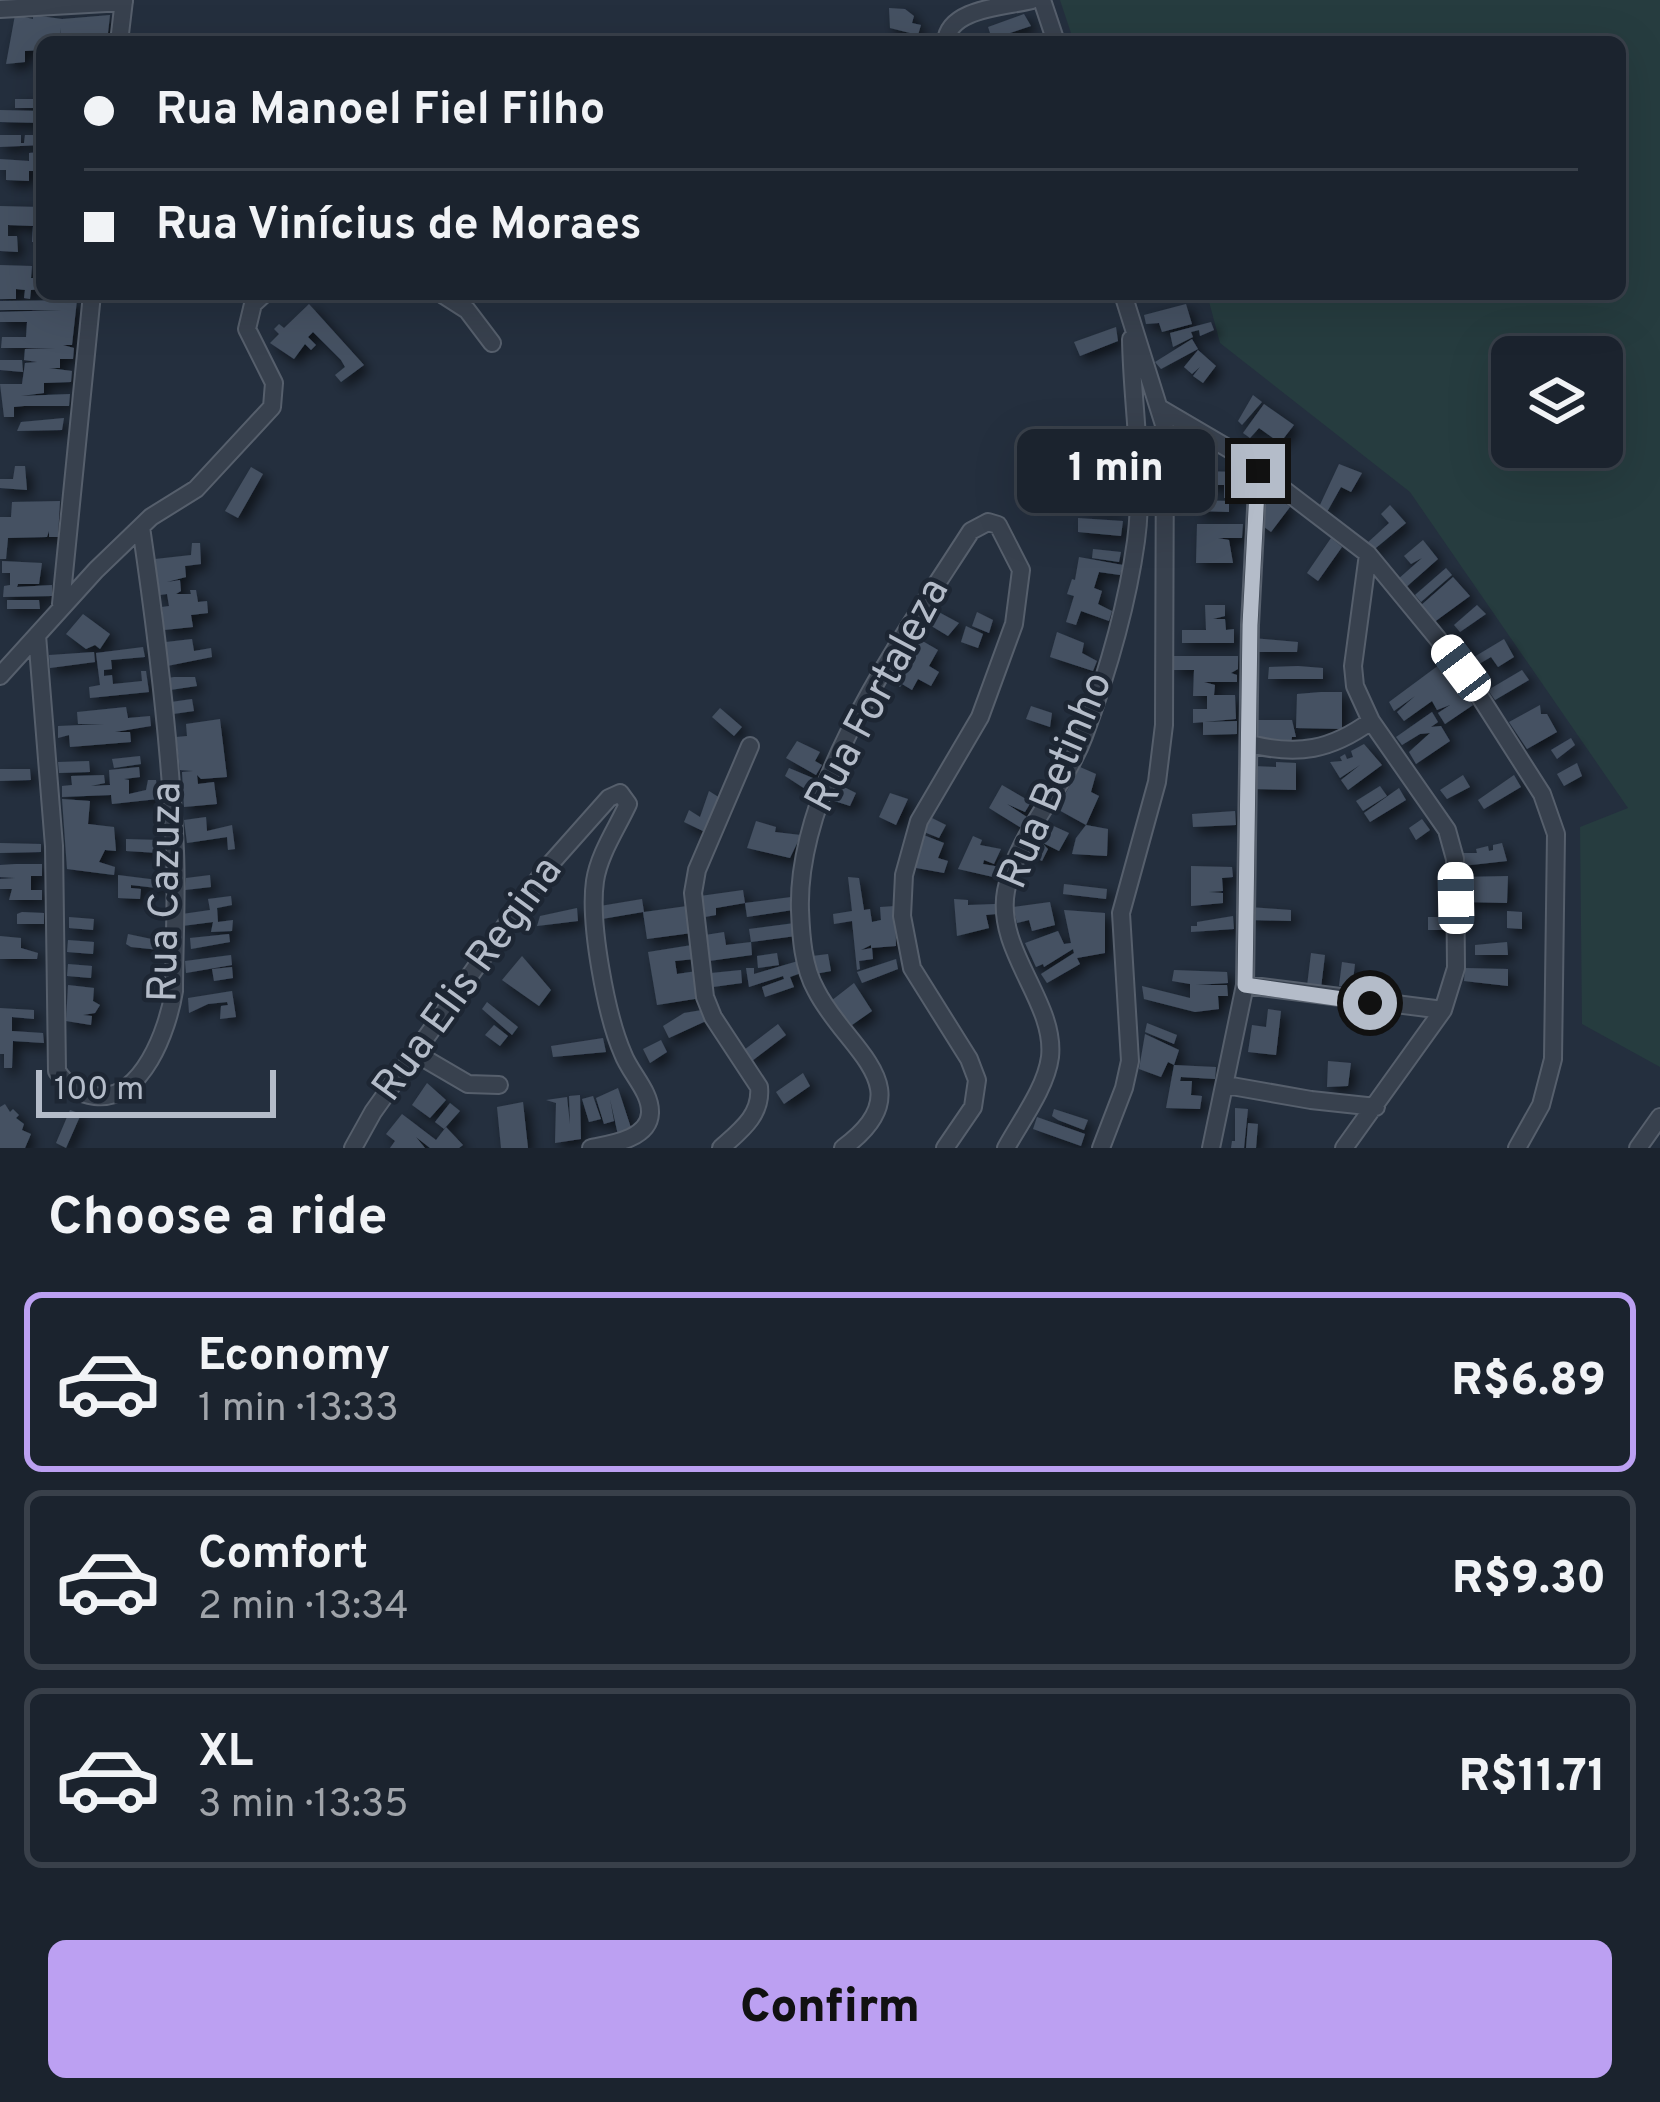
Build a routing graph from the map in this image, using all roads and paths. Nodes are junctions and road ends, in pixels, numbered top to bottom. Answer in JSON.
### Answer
{"nodes":[{"id":1,"x":1032,"y":0,"type":"edge"},
{"id":2,"x":1042,"y":0,"type":"edge"},
{"id":3,"x":124,"y":1,"type":"edge"},
{"id":4,"x":0,"y":9,"type":"edge"},
{"id":5,"x":120,"y":36,"type":"edge"},
{"id":6,"x":947,"y":36,"type":"edge"},
{"id":7,"x":1054,"y":36,"type":"edge"},
{"id":8,"x":91,"y":300,"type":"edge"},
{"id":9,"x":260,"y":300,"type":"edge"},
{"id":10,"x":451,"y":300,"type":"edge"},
{"id":11,"x":1125,"y":300,"type":"edge"},
{"id":12,"x":1131,"y":326,"type":"junction"},
{"id":13,"x":492,"y":343,"type":"dead end"},
{"id":14,"x":1161,"y":409,"type":"junction"},
{"id":15,"x":1258,"y":471,"type":"junction"},
{"id":16,"x":141,"y":527,"type":"junction"},
{"id":17,"x":1368,"y":554,"type":"junction"},
{"id":18,"x":61,"y":605,"type":"junction"},
{"id":19,"x":37,"y":635,"type":"junction"},
{"id":20,"x":0,"y":676,"type":"edge"},
{"id":21,"x":1371,"y":721,"type":"junction"},
{"id":22,"x":1250,"y":743,"type":"junction"},
{"id":23,"x":750,"y":746,"type":"dead end"},
{"id":24,"x":1245,"y":985,"type":"junction"},
{"id":25,"x":1443,"y":1010,"type":"junction"},
{"id":26,"x":416,"y":1053,"type":"junction"},
{"id":27,"x":1226,"y":1084,"type":"junction"},
{"id":28,"x":500,"y":1085,"type":"dead end"},
{"id":29,"x":1376,"y":1107,"type":"junction"},
{"id":30,"x":1660,"y":1117,"type":"edge"},
{"id":31,"x":353,"y":1148,"type":"edge"},
{"id":32,"x":593,"y":1148,"type":"edge"},
{"id":33,"x":721,"y":1148,"type":"edge"},
{"id":34,"x":843,"y":1148,"type":"edge"},
{"id":35,"x":944,"y":1148,"type":"edge"},
{"id":36,"x":1006,"y":1148,"type":"edge"},
{"id":37,"x":1101,"y":1148,"type":"edge"},
{"id":38,"x":1211,"y":1148,"type":"edge"},
{"id":39,"x":1344,"y":1148,"type":"edge"},
{"id":40,"x":1517,"y":1148,"type":"edge"},
{"id":41,"x":1638,"y":1148,"type":"edge"}],
"edges":[{"from":1,"to":6,"type":"street"},
{"from":2,"to":7,"type":"street"},
{"from":3,"to":4,"type":"street"},
{"from":3,"to":5,"type":"street"},
{"from":8,"to":18,"type":"street"},
{"from":9,"to":16,"type":"street"},
{"from":10,"to":13,"type":"street"},
{"from":11,"to":12,"type":"street"},
{"from":12,"to":14,"type":"street"},
{"from":12,"to":36,"type":"street","name":"Rua Betinho"},
{"from":14,"to":15,"type":"street"},
{"from":14,"to":37,"type":"street"},
{"from":15,"to":17,"type":"street"},
{"from":15,"to":22,"type":"street"},
{"from":16,"to":18,"type":"street"},
{"from":16,"to":19,"type":"street","name":"Rua Cazuza"},
{"from":17,"to":21,"type":"street"},
{"from":17,"to":40,"type":"street"},
{"from":18,"to":19,"type":"street"},
{"from":19,"to":20,"type":"street"},
{"from":21,"to":22,"type":"street"},
{"from":21,"to":25,"type":"street"},
{"from":22,"to":24,"type":"street"},
{"from":23,"to":33,"type":"street"},
{"from":24,"to":25,"type":"street"},
{"from":24,"to":27,"type":"street"},
{"from":25,"to":29,"type":"street"},
{"from":26,"to":28,"type":"street"},
{"from":26,"to":31,"type":"street","name":"Rua Elis Regina"},
{"from":26,"to":32,"type":"street","name":"Rua Elis Regina"},
{"from":27,"to":29,"type":"street"},
{"from":27,"to":38,"type":"street"},
{"from":29,"to":39,"type":"street"},
{"from":30,"to":41,"type":"street"},
{"from":34,"to":35,"type":"street","name":"Rua Fortaleza"}]}
